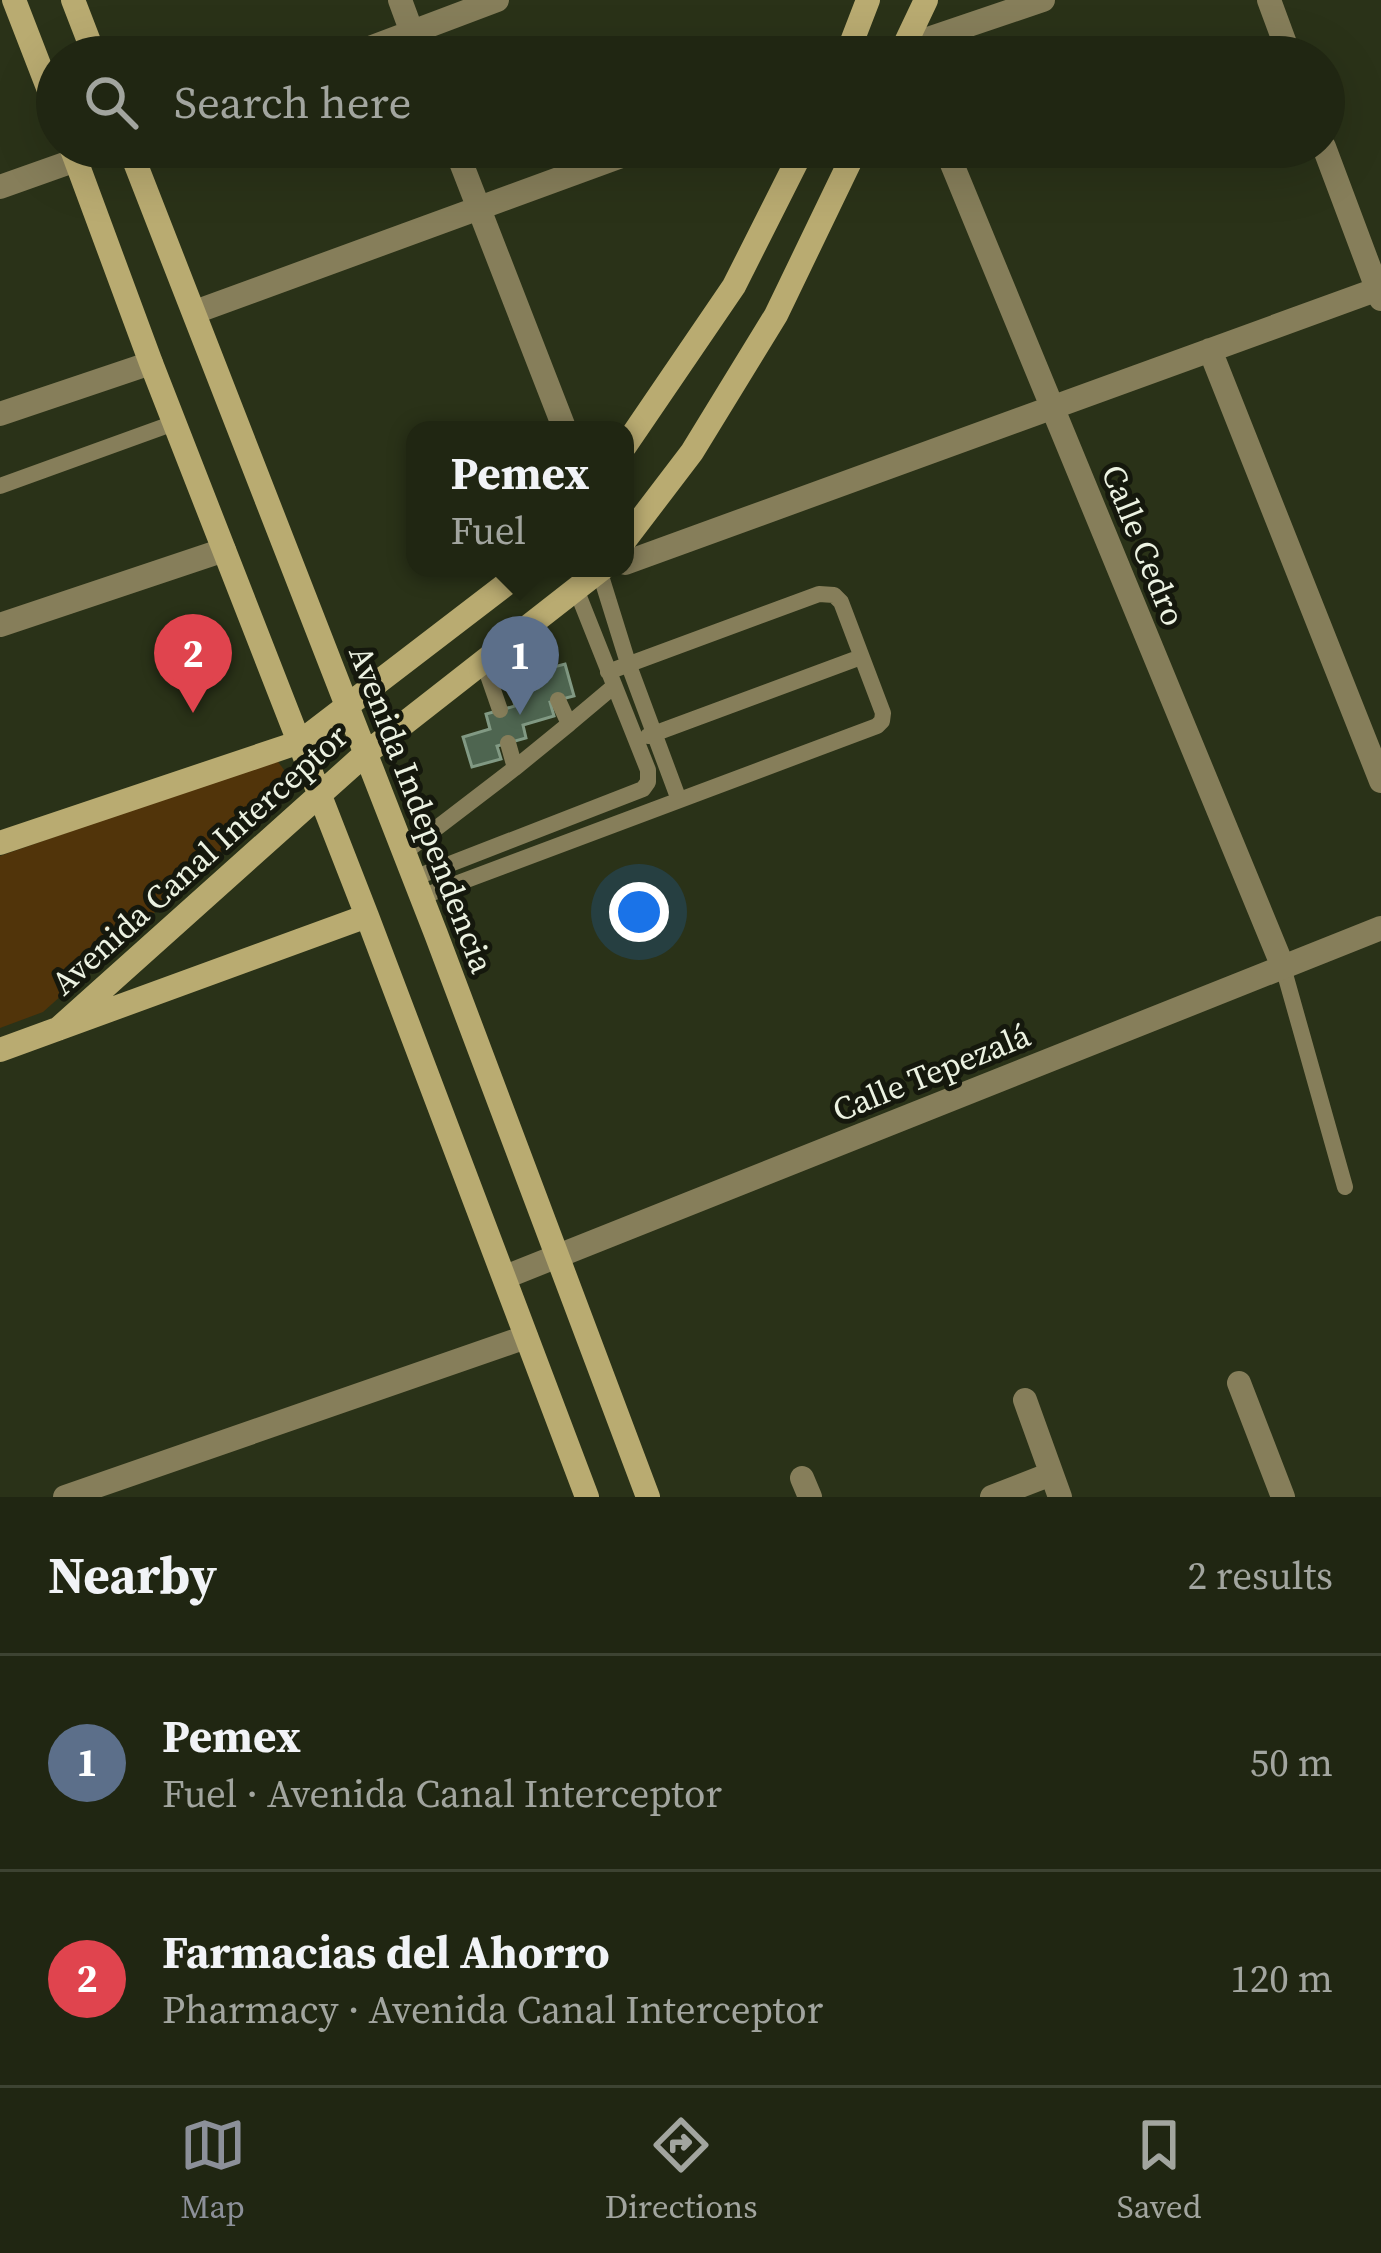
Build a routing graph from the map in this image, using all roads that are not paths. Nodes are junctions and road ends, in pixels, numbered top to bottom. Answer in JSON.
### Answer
{"nodes":[{"id":1,"x":14,"y":0,"type":"edge"},
{"id":2,"x":73,"y":0,"type":"edge"},
{"id":3,"x":400,"y":0,"type":"edge"},
{"id":4,"x":497,"y":0,"type":"edge"},
{"id":5,"x":868,"y":0,"type":"edge"},
{"id":6,"x":926,"y":0,"type":"edge"},
{"id":7,"x":1043,"y":0,"type":"edge"},
{"id":8,"x":1269,"y":0,"type":"edge"},
{"id":9,"x":412,"y":32,"type":"junction"},
{"id":10,"x":87,"y":36,"type":"edge"},
{"id":11,"x":401,"y":36,"type":"edge"},
{"id":12,"x":413,"y":36,"type":"edge"},
{"id":13,"x":854,"y":36,"type":"edge"},
{"id":14,"x":911,"y":36,"type":"edge"},
{"id":15,"x":950,"y":36,"type":"edge"},
{"id":16,"x":1282,"y":36,"type":"edge"},
{"id":17,"x":36,"y":57,"type":"edge"},
{"id":18,"x":43,"y":168,"type":"edge"},
{"id":19,"x":79,"y":168,"type":"edge"},
{"id":20,"x":137,"y":168,"type":"edge"},
{"id":21,"x":463,"y":168,"type":"edge"},
{"id":22,"x":587,"y":168,"type":"edge"},
{"id":23,"x":793,"y":168,"type":"edge"},
{"id":24,"x":846,"y":168,"type":"edge"},
{"id":25,"x":954,"y":168,"type":"edge"},
{"id":26,"x":1332,"y":168,"type":"edge"},
{"id":27,"x":0,"y":187,"type":"edge"},
{"id":28,"x":478,"y":207,"type":"junction"},
{"id":29,"x":1380,"y":292,"type":"edge"},
{"id":30,"x":195,"y":312,"type":"junction"},
{"id":31,"x":1210,"y":350,"type":"junction"},
{"id":32,"x":151,"y":363,"type":"junction"},
{"id":33,"x":1052,"y":408,"type":"junction"},
{"id":34,"x":0,"y":414,"type":"edge"},
{"id":35,"x":562,"y":421,"type":"edge"},
{"id":36,"x":174,"y":423,"type":"junction"},
{"id":37,"x":634,"y":433,"type":"edge"},
{"id":38,"x":0,"y":486,"type":"edge"},
{"id":39,"x":634,"y":528,"type":"edge"},
{"id":40,"x":224,"y":550,"type":"junction"},
{"id":41,"x":634,"y":560,"type":"edge"},
{"id":42,"x":515,"y":577,"type":"edge"},
{"id":43,"x":594,"y":577,"type":"edge"},
{"id":44,"x":607,"y":577,"type":"edge"},
{"id":45,"x":576,"y":589,"type":"junction"},
{"id":46,"x":533,"y":622,"type":"junction"},
{"id":47,"x":0,"y":625,"type":"edge"},
{"id":48,"x":861,"y":658,"type":"junction"},
{"id":49,"x":484,"y":661,"type":"junction"},
{"id":50,"x":628,"y":664,"type":"junction"},
{"id":51,"x":547,"y":669,"type":"dead end"},
{"id":52,"x":610,"y":679,"type":"junction"},
{"id":53,"x":558,"y":700,"type":"dead end"},
{"id":54,"x":346,"y":706,"type":"junction"},
{"id":55,"x":500,"y":710,"type":"dead end"},
{"id":56,"x":569,"y":724,"type":"junction"},
{"id":57,"x":655,"y":734,"type":"junction"},
{"id":58,"x":635,"y":741,"type":"junction"},
{"id":59,"x":300,"y":742,"type":"junction"},
{"id":60,"x":508,"y":743,"type":"dead end"},
{"id":61,"x":364,"y":754,"type":"junction"},
{"id":62,"x":514,"y":768,"type":"junction"},
{"id":63,"x":1381,"y":781,"type":"edge"},
{"id":64,"x":320,"y":793,"type":"junction"},
{"id":65,"x":680,"y":800,"type":"junction"},
{"id":66,"x":0,"y":843,"type":"edge"},
{"id":67,"x":404,"y":853,"type":"junction"},
{"id":68,"x":418,"y":887,"type":"junction"},
{"id":69,"x":367,"y":916,"type":"junction"},
{"id":70,"x":1381,"y":928,"type":"edge"},
{"id":71,"x":1282,"y":967,"type":"junction"},
{"id":72,"x":58,"y":1029,"type":"junction"},
{"id":73,"x":0,"y":1050,"type":"edge"},
{"id":74,"x":1345,"y":1187,"type":"dead end"},
{"id":75,"x":556,"y":1257,"type":"junction"},
{"id":76,"x":505,"y":1277,"type":"junction"},
{"id":77,"x":526,"y":1337,"type":"junction"},
{"id":78,"x":1239,"y":1383,"type":"dead end"},
{"id":79,"x":1025,"y":1400,"type":"dead end"},
{"id":80,"x":1056,"y":1486,"type":"edge"},
{"id":81,"x":65,"y":1497,"type":"edge"},
{"id":82,"x":586,"y":1497,"type":"edge"},
{"id":83,"x":648,"y":1497,"type":"edge"},
{"id":84,"x":992,"y":1497,"type":"edge"},
{"id":85,"x":1283,"y":1497,"type":"edge"}],
"edges":[{"from":1,"to":17,"type":"main road"},
{"from":2,"to":10,"type":"main road"},
{"from":3,"to":9,"type":"street"},
{"from":4,"to":9,"type":"street"},
{"from":5,"to":13,"type":"main road"},
{"from":6,"to":14,"type":"main road"},
{"from":7,"to":15,"type":"street"},
{"from":8,"to":16,"type":"street"},
{"from":9,"to":11,"type":"street"},
{"from":9,"to":12,"type":"street"},
{"from":18,"to":27,"type":"street"},
{"from":19,"to":32,"type":"main road"},
{"from":20,"to":30,"type":"main road","name":"Avenida Independencia"},
{"from":21,"to":28,"type":"street"},
{"from":22,"to":28,"type":"street"},
{"from":23,"to":37,"type":"main road"},
{"from":24,"to":39,"type":"main road"},
{"from":25,"to":33,"type":"street","name":"Calle Cedro"},
{"from":26,"to":29,"type":"street"},
{"from":28,"to":30,"type":"street"},
{"from":28,"to":35,"type":"street"},
{"from":29,"to":31,"type":"street"},
{"from":30,"to":54,"type":"main road","name":"Avenida Independencia"},
{"from":31,"to":33,"type":"street"},
{"from":31,"to":63,"type":"street"},
{"from":32,"to":34,"type":"street"},
{"from":32,"to":36,"type":"main road"},
{"from":33,"to":41,"type":"street"},
{"from":33,"to":71,"type":"street","name":"Calle Cedro"},
{"from":36,"to":38,"type":"lane"},
{"from":36,"to":40,"type":"main road"},
{"from":40,"to":47,"type":"street"},
{"from":40,"to":59,"type":"main road"},
{"from":42,"to":54,"type":"main road","name":"Avenida Canal Interceptor"},
{"from":43,"to":45,"type":"main road","name":"Avenida Canal Interceptor"},
{"from":44,"to":50,"type":"lane"},
{"from":45,"to":46,"type":"main road","name":"Avenida Canal Interceptor"},
{"from":45,"to":52,"type":"lane"},
{"from":46,"to":49,"type":"main road","name":"Avenida Canal Interceptor"},
{"from":46,"to":51,"type":"lane"},
{"from":48,"to":50,"type":"lane"},
{"from":48,"to":57,"type":"lane"},
{"from":48,"to":65,"type":"lane"},
{"from":49,"to":55,"type":"lane"},
{"from":49,"to":61,"type":"main road","name":"Avenida Canal Interceptor"},
{"from":50,"to":52,"type":"lane"},
{"from":50,"to":57,"type":"lane"},
{"from":52,"to":56,"type":"lane"},
{"from":52,"to":58,"type":"lane"},
{"from":53,"to":56,"type":"lane"},
{"from":54,"to":59,"type":"main road","name":"Avenida Canal Interceptor"},
{"from":54,"to":61,"type":"main road","name":"Avenida Independencia"},
{"from":56,"to":62,"type":"lane"},
{"from":57,"to":58,"type":"lane"},
{"from":57,"to":65,"type":"lane"},
{"from":58,"to":68,"type":"lane"},
{"from":59,"to":64,"type":"main road"},
{"from":59,"to":66,"type":"main road","name":"Avenida Canal Interceptor"},
{"from":60,"to":62,"type":"lane"},
{"from":61,"to":64,"type":"main road","name":"Avenida Canal Interceptor"},
{"from":61,"to":67,"type":"main road","name":"Avenida Independencia"},
{"from":62,"to":67,"type":"lane"},
{"from":64,"to":69,"type":"main road"},
{"from":64,"to":72,"type":"main road","name":"Avenida Canal Interceptor"},
{"from":65,"to":68,"type":"lane"},
{"from":67,"to":68,"type":"main road","name":"Avenida Independencia"},
{"from":68,"to":75,"type":"main road","name":"Avenida Independencia"},
{"from":69,"to":72,"type":"main road"},
{"from":69,"to":76,"type":"main road"},
{"from":70,"to":71,"type":"street","name":"Calle Tepezalá"},
{"from":71,"to":74,"type":"lane"},
{"from":71,"to":75,"type":"street","name":"Calle Tepezalá"},
{"from":72,"to":73,"type":"main road","name":"Avenida Canal Interceptor"},
{"from":75,"to":76,"type":"street","name":"Calle Tepezalá"},
{"from":75,"to":83,"type":"main road","name":"Avenida Independencia"},
{"from":76,"to":77,"type":"main road"},
{"from":77,"to":81,"type":"street"},
{"from":77,"to":82,"type":"main road"},
{"from":78,"to":85,"type":"street"},
{"from":79,"to":80,"type":"street"},
{"from":80,"to":84,"type":"street"}]}
